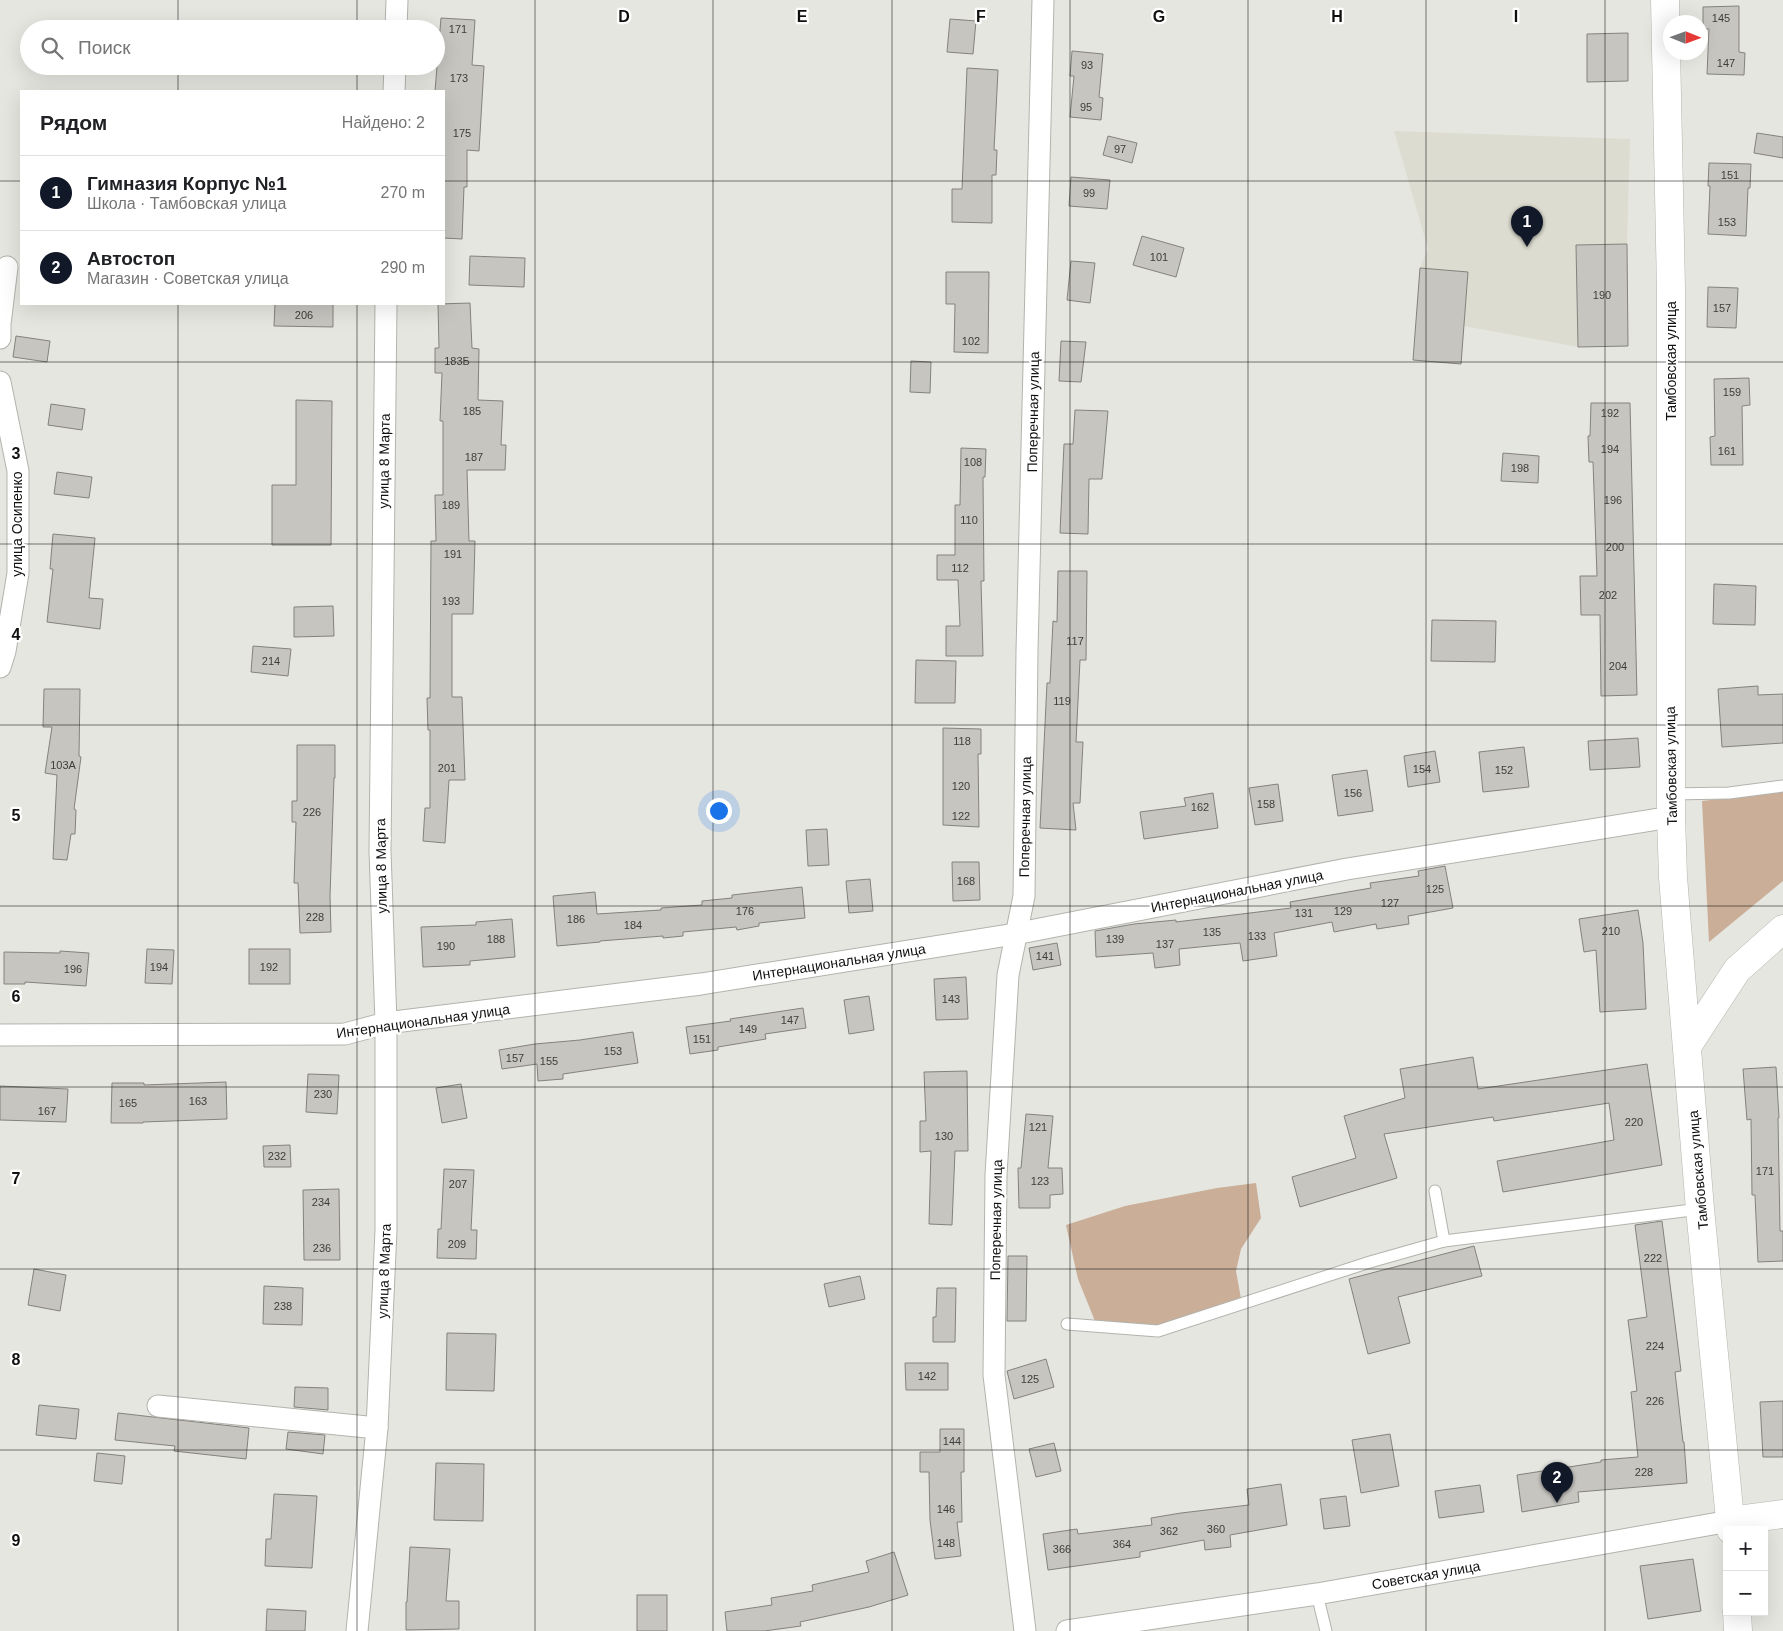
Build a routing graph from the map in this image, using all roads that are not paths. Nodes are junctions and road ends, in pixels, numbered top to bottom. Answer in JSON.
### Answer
{"nodes":[{"id":1,"x":397,"y":0,"type":"edge"},
{"id":2,"x":1043,"y":0,"type":"edge"},
{"id":3,"x":1665,"y":0,"type":"edge"},
{"id":4,"x":396,"y":20,"type":"edge"},
{"id":5,"x":395,"y":75,"type":"edge"},
{"id":6,"x":394,"y":90,"type":"edge"},
{"id":7,"x":7,"y":267,"type":"dead end"},
{"id":8,"x":386,"y":305,"type":"edge"},
{"id":9,"x":0,"y":338,"type":"edge"},
{"id":10,"x":0,"y":382,"type":"edge"},
{"id":11,"x":0,"y":666,"type":"edge"},
{"id":12,"x":1783,"y":786,"type":"edge"},
{"id":13,"x":1670,"y":805,"type":"junction"},
{"id":14,"x":1783,"y":929,"type":"edge"},
{"id":15,"x":1016,"y":934,"type":"junction"},
{"id":16,"x":386,"y":1023,"type":"junction"},
{"id":17,"x":0,"y":1034,"type":"edge"},
{"id":18,"x":1688,"y":1045,"type":"junction"},
{"id":19,"x":1435,"y":1191,"type":"dead end"},
{"id":20,"x":1700,"y":1208,"type":"junction"},
{"id":21,"x":1444,"y":1241,"type":"junction"},
{"id":22,"x":1067,"y":1324,"type":"dead end"},
{"id":23,"x":158,"y":1406,"type":"dead end"},
{"id":24,"x":376,"y":1428,"type":"junction"},
{"id":25,"x":1783,"y":1514,"type":"edge"},
{"id":26,"x":1730,"y":1525,"type":"edge"},
{"id":27,"x":1317,"y":1594,"type":"junction"},
{"id":28,"x":1737,"y":1616,"type":"edge"},
{"id":29,"x":357,"y":1631,"type":"edge"},
{"id":30,"x":1025,"y":1631,"type":"edge"},
{"id":31,"x":1067,"y":1631,"type":"edge"},
{"id":32,"x":1326,"y":1631,"type":"edge"},
{"id":33,"x":1738,"y":1631,"type":"edge"}],
"edges":[{"from":1,"to":4,"type":"street"},
{"from":2,"to":15,"type":"street","name":"Поперечная улица"},
{"from":3,"to":13,"type":"main road","name":"Тамбовская улица"},
{"from":5,"to":6,"type":"street"},
{"from":7,"to":9,"type":"street"},
{"from":8,"to":16,"type":"street","name":"улица 8 Марта"},
{"from":10,"to":11,"type":"street","name":"улица Осипенко"},
{"from":12,"to":13,"type":"lane"},
{"from":13,"to":15,"type":"street","name":"Интернациональная улица"},
{"from":13,"to":18,"type":"main road","name":"Тамбовская улица"},
{"from":14,"to":18,"type":"main road"},
{"from":15,"to":16,"type":"street","name":"Интернациональная улица"},
{"from":15,"to":30,"type":"street","name":"Поперечная улица"},
{"from":16,"to":17,"type":"street","name":"Интернациональная улица"},
{"from":16,"to":24,"type":"street","name":"улица 8 Марта"},
{"from":18,"to":20,"type":"main road","name":"Тамбовская улица"},
{"from":19,"to":21,"type":"lane"},
{"from":20,"to":21,"type":"lane"},
{"from":20,"to":26,"type":"main road","name":"Тамбовская улица"},
{"from":21,"to":22,"type":"lane"},
{"from":23,"to":24,"type":"street"},
{"from":24,"to":29,"type":"street","name":"улица 8 Марта"},
{"from":25,"to":26,"type":"main road","name":"Советская улица"},
{"from":26,"to":27,"type":"street","name":"Советская улица"},
{"from":27,"to":31,"type":"street","name":"Советская улица"},
{"from":27,"to":32,"type":"lane"},
{"from":28,"to":33,"type":"main road"}]}
